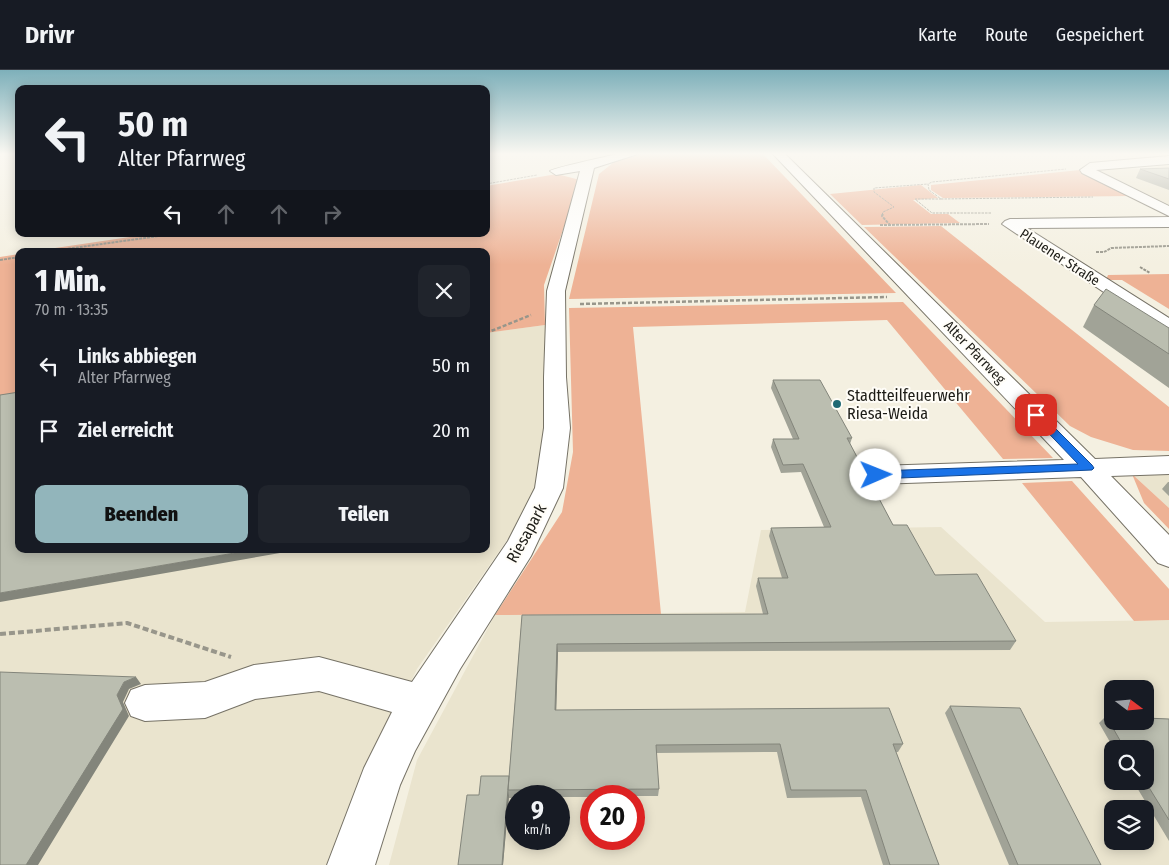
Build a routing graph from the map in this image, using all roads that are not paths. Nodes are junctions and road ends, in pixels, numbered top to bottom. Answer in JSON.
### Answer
{"nodes":[{"id":1,"x":582,"y":190,"type":"edge"},
{"id":2,"x":814,"y":190,"type":"edge"},
{"id":3,"x":1125,"y":190,"type":"edge"},
{"id":4,"x":1169,"y":212,"type":"edge"},
{"id":5,"x":1169,"y":222,"type":"edge"},
{"id":6,"x":1169,"y":327,"type":"edge"},
{"id":7,"x":1169,"y":465,"type":"edge"},
{"id":8,"x":1088,"y":468,"type":"junction"},
{"id":9,"x":876,"y":475,"type":"dead end"},
{"id":10,"x":1169,"y":555,"type":"edge"},
{"id":11,"x":420,"y":702,"type":"junction"},
{"id":12,"x":145,"y":703,"type":"dead end"},
{"id":13,"x":351,"y":865,"type":"edge"}],
"edges":[{"from":1,"to":11,"type":"street","name":"Riesapark"},
{"from":2,"to":8,"type":"street","name":"Alter Pfarrweg"},
{"from":3,"to":4,"type":"street"},
{"from":5,"to":6,"type":"street","name":"Plauener Straße"},
{"from":7,"to":8,"type":"street"},
{"from":8,"to":9,"type":"street"},
{"from":8,"to":10,"type":"street","name":"Alter Pfarrweg"},
{"from":11,"to":12,"type":"street"},
{"from":11,"to":13,"type":"street","name":"Riesapark"}]}
